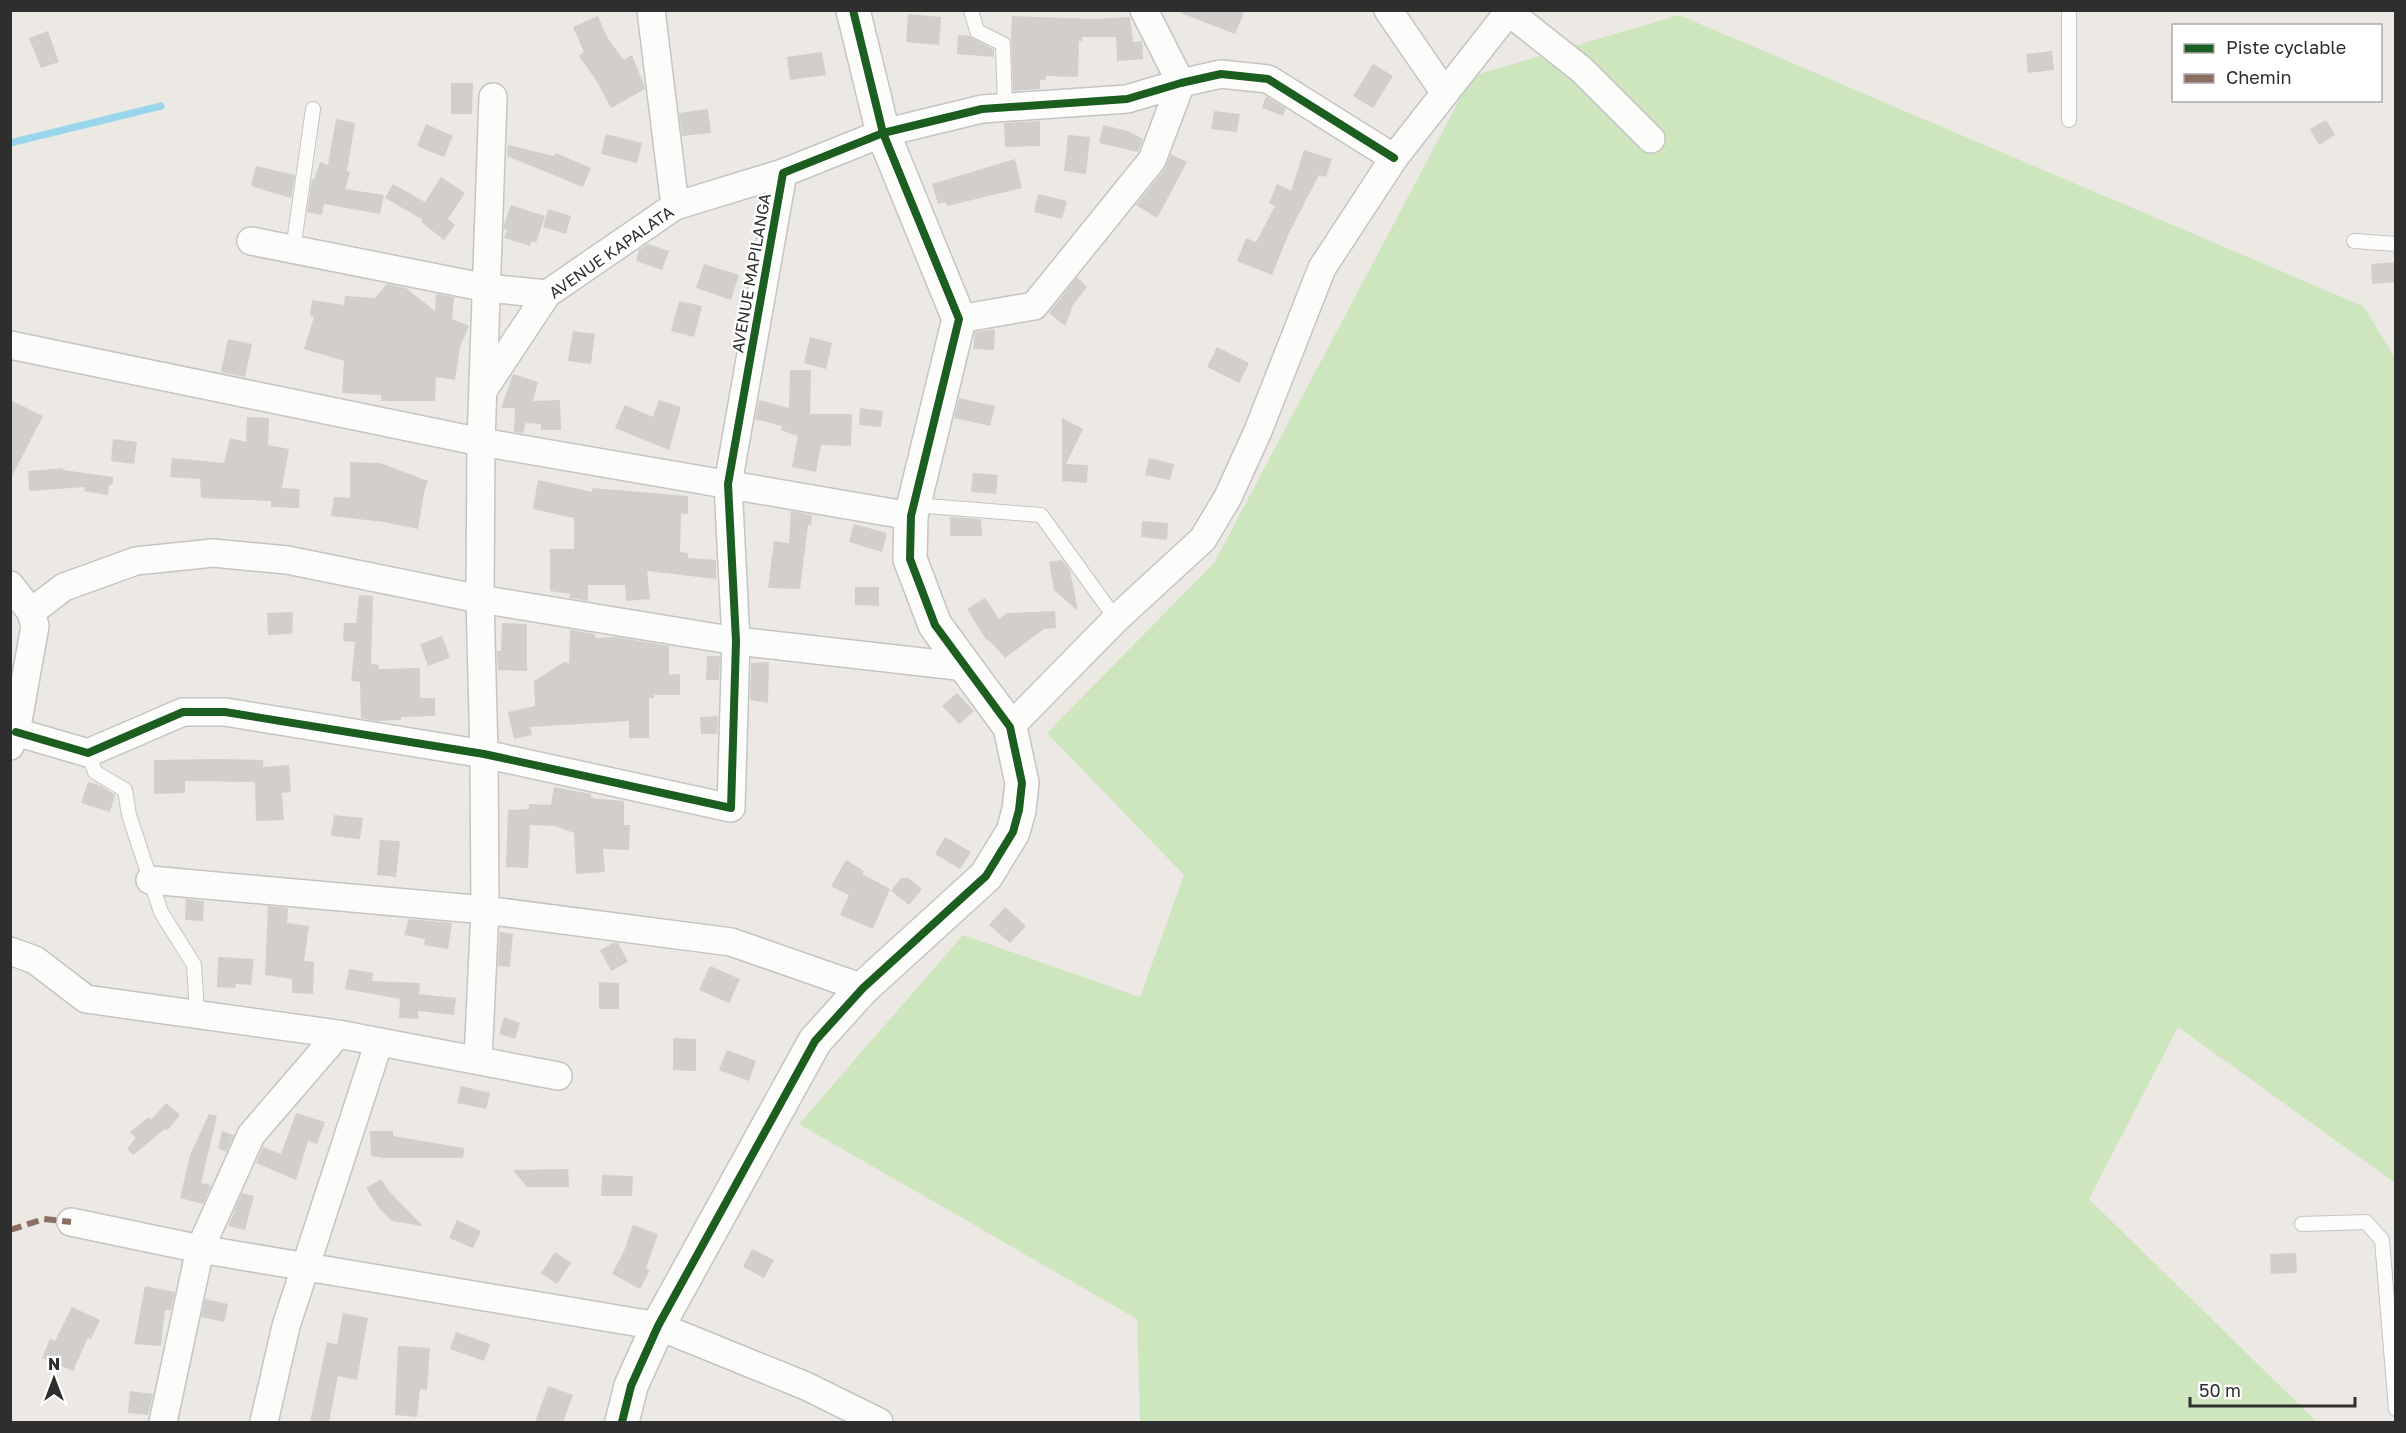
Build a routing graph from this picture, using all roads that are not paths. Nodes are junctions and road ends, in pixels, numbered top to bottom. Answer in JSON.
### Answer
{"nodes":[{"id":1,"x":651,"y":10,"type":"edge"},
{"id":2,"x":853,"y":10,"type":"edge"},
{"id":3,"x":971,"y":10,"type":"edge"},
{"id":4,"x":1144,"y":10,"type":"edge"},
{"id":5,"x":1388,"y":10,"type":"edge"},
{"id":6,"x":2068,"y":10,"type":"edge"},
{"id":7,"x":1509,"y":11,"type":"edge"},
{"id":8,"x":1181,"y":83,"type":"junction"},
{"id":9,"x":1445,"y":93,"type":"junction"},
{"id":10,"x":493,"y":97,"type":"dead end"},
{"id":11,"x":1005,"y":108,"type":"junction"},
{"id":12,"x":313,"y":109,"type":"dead end"},
{"id":13,"x":2068,"y":120,"type":"dead end"},
{"id":14,"x":883,"y":133,"type":"junction"},
{"id":15,"x":1651,"y":139,"type":"dead end"},
{"id":16,"x":1394,"y":158,"type":"junction"},
{"id":17,"x":783,"y":173,"type":"junction"},
{"id":18,"x":675,"y":206,"type":"junction"},
{"id":19,"x":251,"y":241,"type":"dead end"},
{"id":20,"x":2354,"y":241,"type":"dead end"},
{"id":21,"x":2396,"y":244,"type":"edge"},
{"id":22,"x":293,"y":250,"type":"junction"},
{"id":23,"x":487,"y":288,"type":"junction"},
{"id":24,"x":547,"y":294,"type":"junction"},
{"id":25,"x":959,"y":319,"type":"junction"},
{"id":26,"x":10,"y":345,"type":"edge"},
{"id":27,"x":483,"y":390,"type":"junction"},
{"id":28,"x":481,"y":442,"type":"junction"},
{"id":29,"x":728,"y":484,"type":"junction"},
{"id":30,"x":913,"y":511,"type":"junction"},
{"id":31,"x":10,"y":585,"type":"edge"},
{"id":32,"x":480,"y":599,"type":"junction"},
{"id":33,"x":31,"y":612,"type":"junction"},
{"id":34,"x":1116,"y":619,"type":"junction"},
{"id":35,"x":736,"y":641,"type":"junction"},
{"id":36,"x":966,"y":667,"type":"junction"},
{"id":37,"x":1010,"y":727,"type":"junction"},
{"id":38,"x":13,"y":739,"type":"edge"},
{"id":39,"x":88,"y":753,"type":"junction"},
{"id":40,"x":484,"y":754,"type":"junction"},
{"id":41,"x":150,"y":880,"type":"junction"},
{"id":42,"x":485,"y":910,"type":"junction"},
{"id":43,"x":10,"y":951,"type":"edge"},
{"id":44,"x":862,"y":988,"type":"junction"},
{"id":45,"x":197,"y":1013,"type":"junction"},
{"id":46,"x":338,"y":1034,"type":"junction"},
{"id":47,"x":379,"y":1042,"type":"junction"},
{"id":48,"x":478,"y":1060,"type":"junction"},
{"id":49,"x":558,"y":1076,"type":"dead end"},
{"id":50,"x":71,"y":1222,"type":"dead end"},
{"id":51,"x":2302,"y":1224,"type":"dead end"},
{"id":52,"x":200,"y":1249,"type":"junction"},
{"id":53,"x":306,"y":1265,"type":"junction"},
{"id":54,"x":658,"y":1326,"type":"junction"},
{"id":55,"x":2396,"y":1409,"type":"edge"},
{"id":56,"x":163,"y":1422,"type":"edge"},
{"id":57,"x":264,"y":1422,"type":"edge"},
{"id":58,"x":622,"y":1422,"type":"edge"},
{"id":59,"x":879,"y":1422,"type":"edge"}],
"edges":[{"from":1,"to":18,"type":"street"},
{"from":2,"to":14,"type":"street"},
{"from":3,"to":11,"type":"lane"},
{"from":4,"to":8,"type":"street"},
{"from":5,"to":9,"type":"street"},
{"from":6,"to":13,"type":"lane"},
{"from":7,"to":9,"type":"street"},
{"from":7,"to":15,"type":"street"},
{"from":8,"to":11,"type":"street","name":"AVENUE MAPILANGA"},
{"from":8,"to":16,"type":"street","name":"AVENUE MAPILANGA"},
{"from":8,"to":25,"type":"street"},
{"from":9,"to":16,"type":"street"},
{"from":10,"to":23,"type":"street"},
{"from":11,"to":14,"type":"street","name":"AVENUE MAPILANGA"},
{"from":12,"to":22,"type":"lane"},
{"from":14,"to":17,"type":"street","name":"AVENUE MAPILANGA"},
{"from":14,"to":25,"type":"street"},
{"from":16,"to":34,"type":"street"},
{"from":17,"to":18,"type":"street","name":"AVENUE KAPALATA"},
{"from":17,"to":29,"type":"street","name":"AVENUE MAPILANGA"},
{"from":18,"to":24,"type":"street","name":"AVENUE KAPALATA"},
{"from":19,"to":22,"type":"street"},
{"from":20,"to":21,"type":"lane"},
{"from":22,"to":23,"type":"street"},
{"from":23,"to":24,"type":"street"},
{"from":23,"to":27,"type":"street"},
{"from":24,"to":27,"type":"street","name":"AVENUE KAPALATA"},
{"from":25,"to":30,"type":"street"},
{"from":26,"to":28,"type":"street"},
{"from":27,"to":28,"type":"street"},
{"from":28,"to":29,"type":"street"},
{"from":28,"to":32,"type":"street"},
{"from":29,"to":30,"type":"street"},
{"from":29,"to":35,"type":"street","name":"AVENUE MAPILANGA"},
{"from":30,"to":34,"type":"lane"},
{"from":30,"to":36,"type":"street"},
{"from":31,"to":33,"type":"street"},
{"from":32,"to":33,"type":"street"},
{"from":32,"to":35,"type":"street"},
{"from":32,"to":40,"type":"street"},
{"from":33,"to":38,"type":"street"},
{"from":34,"to":37,"type":"street"},
{"from":35,"to":36,"type":"street"},
{"from":35,"to":40,"type":"street","name":"AVENUE MAPILANGA"},
{"from":36,"to":37,"type":"street"},
{"from":37,"to":44,"type":"street"},
{"from":38,"to":39,"type":"street"},
{"from":39,"to":40,"type":"street"},
{"from":39,"to":41,"type":"lane"},
{"from":40,"to":42,"type":"street"},
{"from":41,"to":42,"type":"street"},
{"from":41,"to":45,"type":"lane"},
{"from":42,"to":44,"type":"street"},
{"from":42,"to":48,"type":"street"},
{"from":43,"to":45,"type":"street"},
{"from":44,"to":54,"type":"street"},
{"from":45,"to":46,"type":"street"},
{"from":46,"to":47,"type":"street"},
{"from":46,"to":52,"type":"street"},
{"from":47,"to":48,"type":"street"},
{"from":47,"to":53,"type":"street"},
{"from":48,"to":49,"type":"street"},
{"from":50,"to":52,"type":"street"},
{"from":51,"to":55,"type":"lane"},
{"from":52,"to":53,"type":"street"},
{"from":52,"to":56,"type":"street"},
{"from":53,"to":54,"type":"street"},
{"from":53,"to":57,"type":"street"},
{"from":54,"to":58,"type":"street"},
{"from":54,"to":59,"type":"street"}]}
